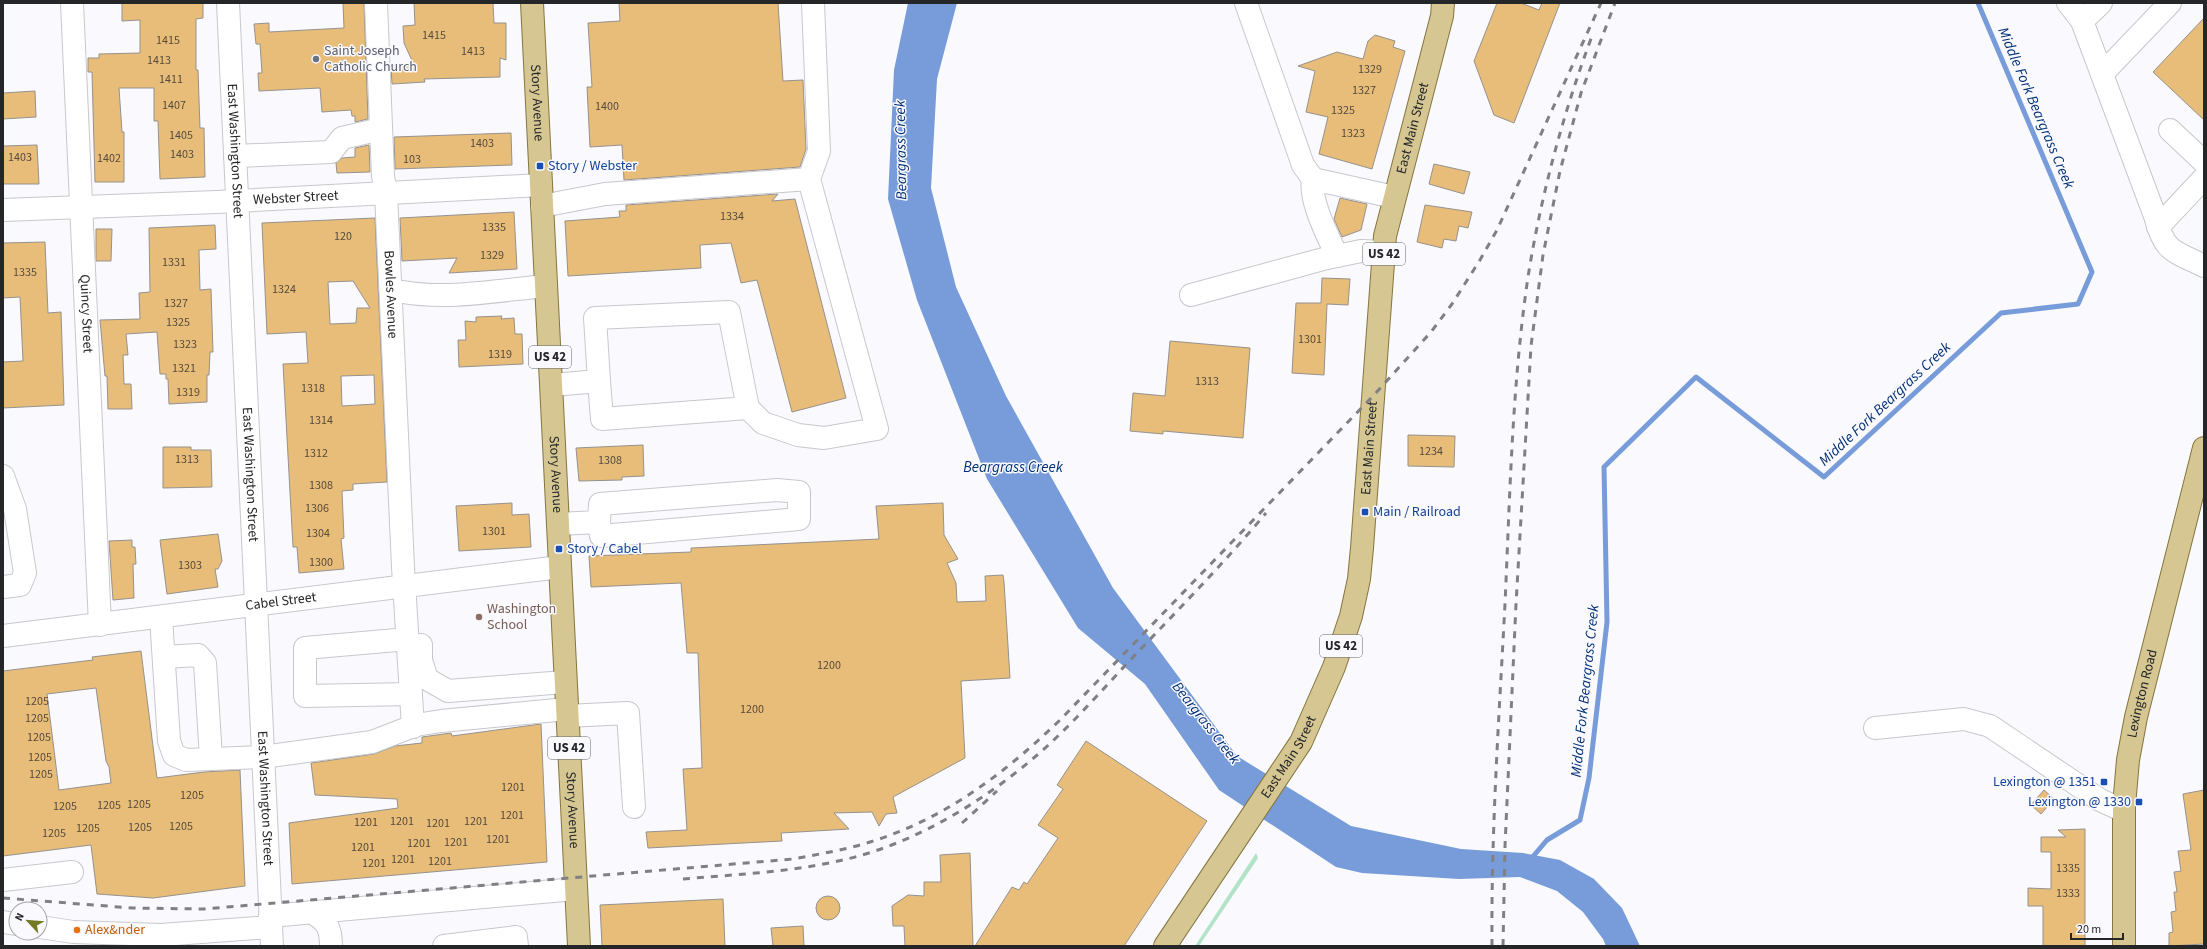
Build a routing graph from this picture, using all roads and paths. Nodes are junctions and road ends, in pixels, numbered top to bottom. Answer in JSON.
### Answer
{"nodes":[{"id":1,"x":72,"y":3,"type":"edge"},
{"id":2,"x":228,"y":3,"type":"edge"},
{"id":3,"x":376,"y":3,"type":"edge"},
{"id":4,"x":532,"y":3,"type":"edge"},
{"id":5,"x":813,"y":3,"type":"edge"},
{"id":6,"x":1246,"y":3,"type":"edge"},
{"id":7,"x":1443,"y":3,"type":"edge"},
{"id":8,"x":2068,"y":3,"type":"edge"},
{"id":9,"x":2101,"y":3,"type":"edge"},
{"id":10,"x":2170,"y":3,"type":"edge"},
{"id":11,"x":2082,"y":22,"type":"junction"},
{"id":12,"x":2102,"y":74,"type":"junction"},
{"id":13,"x":381,"y":129,"type":"junction"},
{"id":14,"x":2170,"y":130,"type":"dead end"},
{"id":15,"x":235,"y":156,"type":"junction"},
{"id":16,"x":2204,"y":162,"type":"edge"},
{"id":17,"x":2204,"y":178,"type":"edge"},
{"id":18,"x":809,"y":179,"type":"junction"},
{"id":19,"x":1313,"y":179,"type":"junction"},
{"id":20,"x":386,"y":193,"type":"junction"},
{"id":21,"x":541,"y":195,"type":"junction"},
{"id":22,"x":1394,"y":197,"type":"junction"},
{"id":23,"x":236,"y":200,"type":"junction"},
{"id":24,"x":82,"y":208,"type":"junction"},
{"id":25,"x":3,"y":210,"type":"edge"},
{"id":26,"x":2158,"y":227,"type":"junction"},
{"id":27,"x":1384,"y":252,"type":"junction"},
{"id":28,"x":1337,"y":256,"type":"junction"},
{"id":29,"x":2204,"y":266,"type":"edge"},
{"id":30,"x":546,"y":286,"type":"junction"},
{"id":31,"x":403,"y":292,"type":"dead end"},
{"id":32,"x":1191,"y":295,"type":"dead end"},
{"id":33,"x":599,"y":381,"type":"junction"},
{"id":34,"x":552,"y":385,"type":"junction"},
{"id":35,"x":748,"y":408,"type":"junction"},
{"id":36,"x":2204,"y":448,"type":"edge"},
{"id":37,"x":3,"y":476,"type":"edge"},
{"id":38,"x":599,"y":522,"type":"junction"},
{"id":39,"x":558,"y":524,"type":"junction"},
{"id":40,"x":560,"y":567,"type":"junction"},
{"id":41,"x":410,"y":586,"type":"junction"},
{"id":42,"x":3,"y":587,"type":"edge"},
{"id":43,"x":255,"y":606,"type":"junction"},
{"id":44,"x":161,"y":617,"type":"junction"},
{"id":45,"x":100,"y":625,"type":"junction"},
{"id":46,"x":3,"y":636,"type":"edge"},
{"id":47,"x":408,"y":639,"type":"junction"},
{"id":48,"x":164,"y":657,"type":"junction"},
{"id":49,"x":566,"y":682,"type":"junction"},
{"id":50,"x":411,"y":694,"type":"junction"},
{"id":51,"x":567,"y":713,"type":"junction"},
{"id":52,"x":413,"y":726,"type":"junction"},
{"id":53,"x":1874,"y":728,"type":"dead end"},
{"id":54,"x":264,"y":757,"type":"junction"},
{"id":55,"x":211,"y":758,"type":"junction"},
{"id":56,"x":634,"y":807,"type":"dead end"},
{"id":57,"x":2124,"y":811,"type":"junction"},
{"id":58,"x":72,"y":872,"type":"dead end"},
{"id":59,"x":3,"y":880,"type":"edge"},
{"id":60,"x":576,"y":889,"type":"junction"},
{"id":61,"x":311,"y":912,"type":"junction"},
{"id":62,"x":48,"y":929,"type":"edge"},
{"id":63,"x":271,"y":930,"type":"edge"},
{"id":64,"x":331,"y":946,"type":"edge"},
{"id":65,"x":444,"y":946,"type":"edge"},
{"id":66,"x":517,"y":946,"type":"edge"},
{"id":67,"x":579,"y":946,"type":"edge"},
{"id":68,"x":1165,"y":946,"type":"edge"},
{"id":69,"x":2124,"y":946,"type":"edge"}],
"edges":[{"from":1,"to":24,"type":"street","name":"Quincy Street"},
{"from":2,"to":15,"type":"street","name":"East Washington Street"},
{"from":3,"to":13,"type":"street","name":"Bowles Avenue"},
{"from":4,"to":21,"type":"main road","name":"Story Avenue","number":"US 42"},
{"from":5,"to":18,"type":"street"},
{"from":6,"to":19,"type":"street"},
{"from":7,"to":22,"type":"main road","name":"East Main Street","number":"US 42"},
{"from":8,"to":11,"type":"street"},
{"from":9,"to":11,"type":"street"},
{"from":10,"to":12,"type":"street"},
{"from":11,"to":12,"type":"street"},
{"from":12,"to":26,"type":"street"},
{"from":13,"to":15,"type":"street"},
{"from":13,"to":20,"type":"street","name":"Bowles Avenue"},
{"from":14,"to":16,"type":"street"},
{"from":15,"to":23,"type":"street","name":"East Washington Street"},
{"from":17,"to":26,"type":"street"},
{"from":18,"to":21,"type":"street","name":"Webster Street"},
{"from":18,"to":35,"type":"street"},
{"from":19,"to":22,"type":"street"},
{"from":19,"to":28,"type":"street"},
{"from":20,"to":21,"type":"street","name":"Webster Street"},
{"from":20,"to":23,"type":"street","name":"Webster Street"},
{"from":20,"to":41,"type":"street","name":"Bowles Avenue"},
{"from":21,"to":30,"type":"main road","name":"Story Avenue","number":"US 42"},
{"from":22,"to":27,"type":"main road","name":"East Main Street","number":"US 42"},
{"from":23,"to":24,"type":"street","name":"Webster Street"},
{"from":23,"to":43,"type":"street","name":"East Washington Street"},
{"from":24,"to":25,"type":"street","name":"Webster Street"},
{"from":24,"to":45,"type":"street","name":"Quincy Street"},
{"from":26,"to":29,"type":"street"},
{"from":27,"to":28,"type":"street"},
{"from":27,"to":68,"type":"main road","name":"East Main Street","number":"US 42"},
{"from":28,"to":32,"type":"street"},
{"from":30,"to":31,"type":"street"},
{"from":30,"to":34,"type":"main road","name":"Story Avenue","number":"US 42"},
{"from":33,"to":34,"type":"street"},
{"from":33,"to":35,"type":"street"},
{"from":33,"to":35,"type":"street"},
{"from":34,"to":39,"type":"main road","name":"Story Avenue","number":"US 42"},
{"from":36,"to":57,"type":"main road","name":"Lexington Road"},
{"from":37,"to":42,"type":"street"},
{"from":38,"to":38,"type":"street"},
{"from":38,"to":39,"type":"street"},
{"from":39,"to":40,"type":"main road","name":"Story Avenue","number":"US 42"},
{"from":40,"to":41,"type":"street","name":"Cabel Street"},
{"from":40,"to":49,"type":"main road","name":"Story Avenue","number":"US 42"},
{"from":41,"to":43,"type":"street","name":"Cabel Street"},
{"from":41,"to":47,"type":"street"},
{"from":41,"to":49,"type":"street"},
{"from":43,"to":44,"type":"street","name":"Cabel Street"},
{"from":43,"to":54,"type":"street","name":"East Washington Street"},
{"from":44,"to":45,"type":"street","name":"Cabel Street"},
{"from":44,"to":48,"type":"street"},
{"from":45,"to":46,"type":"street","name":"Cabel Street"},
{"from":47,"to":50,"type":"street"},
{"from":47,"to":50,"type":"street"},
{"from":48,"to":55,"type":"street"},
{"from":48,"to":55,"type":"street"},
{"from":49,"to":51,"type":"main road","name":"Story Avenue","number":"US 42"},
{"from":50,"to":52,"type":"street"},
{"from":51,"to":52,"type":"street"},
{"from":51,"to":56,"type":"street"},
{"from":51,"to":60,"type":"main road","name":"Story Avenue","number":"US 42"},
{"from":52,"to":54,"type":"street"},
{"from":53,"to":57,"type":"street"},
{"from":54,"to":55,"type":"street"},
{"from":54,"to":63,"type":"street","name":"East Washington Street"},
{"from":57,"to":69,"type":"main road","name":"Lexington Road"},
{"from":58,"to":59,"type":"street"},
{"from":60,"to":61,"type":"street"},
{"from":60,"to":67,"type":"main road","name":"Story Avenue","number":"US 42"},
{"from":61,"to":63,"type":"street"},
{"from":61,"to":64,"type":"street"},
{"from":62,"to":63,"type":"street"},
{"from":65,"to":66,"type":"street"}]}
